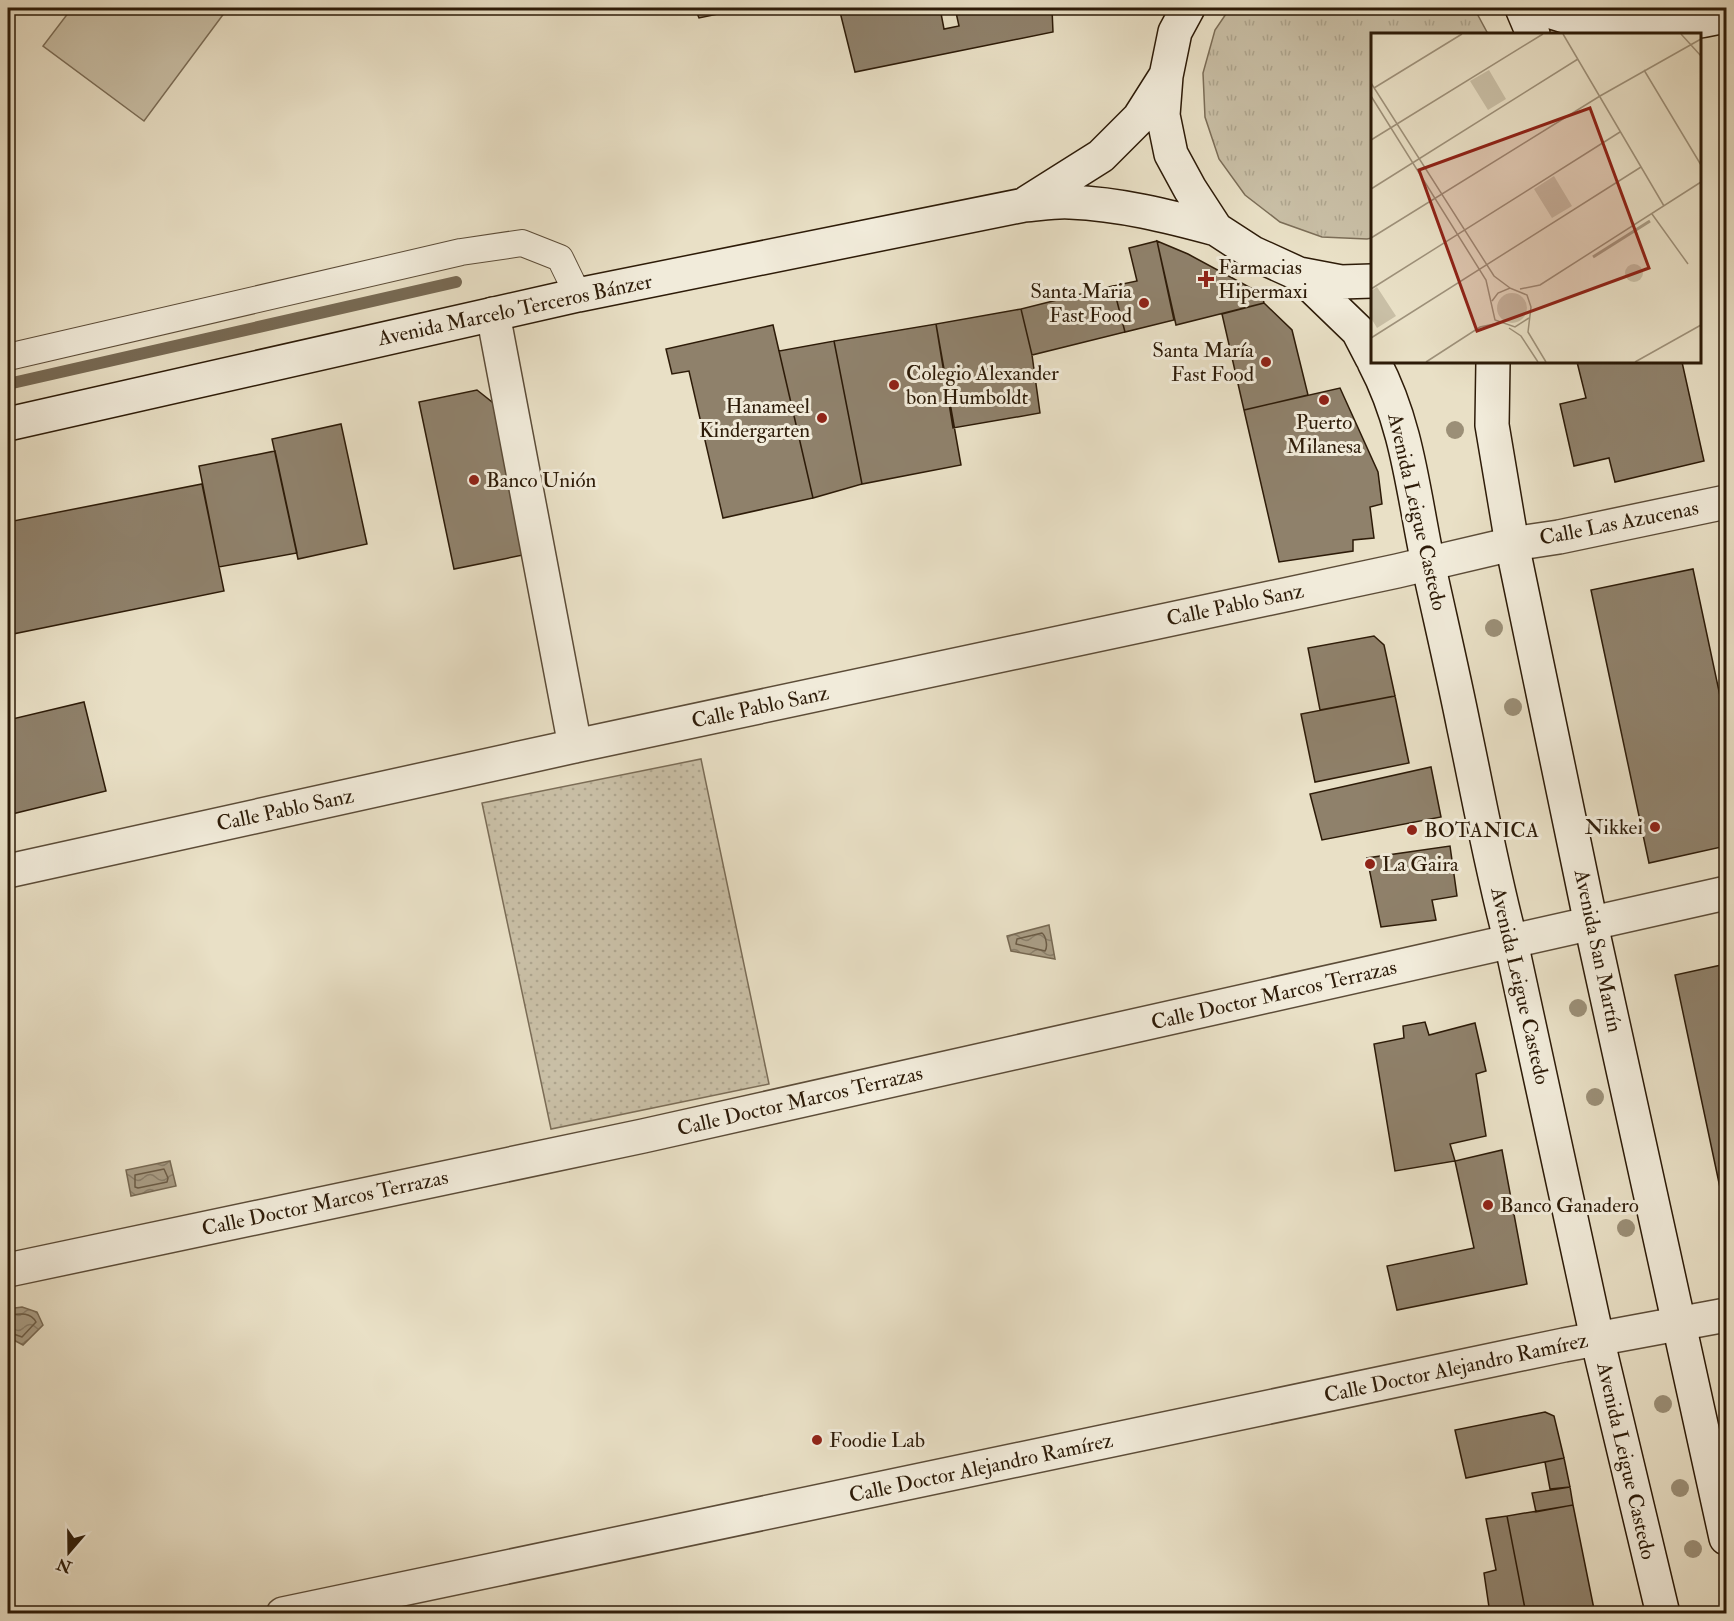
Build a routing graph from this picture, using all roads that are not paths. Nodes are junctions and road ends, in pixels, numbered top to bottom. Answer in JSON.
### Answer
{"nodes":[{"id":1,"x":1188,"y":8,"type":"edge"},
{"id":2,"x":1522,"y":8,"type":"edge"},
{"id":3,"x":1541,"y":8,"type":"edge"},
{"id":4,"x":1620,"y":16,"type":"edge"},
{"id":5,"x":1712,"y":19,"type":"edge"},
{"id":6,"x":1533,"y":33,"type":"edge"},
{"id":7,"x":1671,"y":33,"type":"edge"},
{"id":8,"x":1166,"y":76,"type":"junction"},
{"id":9,"x":1024,"y":205,"type":"junction"},
{"id":10,"x":1216,"y":229,"type":"junction"},
{"id":11,"x":1299,"y":274,"type":"junction"},
{"id":12,"x":1371,"y":280,"type":"edge"},
{"id":13,"x":578,"y":295,"type":"junction"},
{"id":14,"x":493,"y":314,"type":"junction"},
{"id":15,"x":1371,"y":356,"type":"edge"},
{"id":16,"x":8,"y":357,"type":"edge"},
{"id":17,"x":1375,"y":363,"type":"edge"},
{"id":18,"x":1493,"y":363,"type":"edge"},
{"id":19,"x":8,"y":423,"type":"edge"},
{"id":20,"x":1726,"y":502,"type":"edge"},
{"id":21,"x":1512,"y":544,"type":"junction"},
{"id":22,"x":1428,"y":564,"type":"junction"},
{"id":23,"x":575,"y":746,"type":"junction"},
{"id":24,"x":8,"y":871,"type":"edge"},
{"id":25,"x":1726,"y":893,"type":"edge"},
{"id":26,"x":1591,"y":924,"type":"junction"},
{"id":27,"x":1511,"y":942,"type":"junction"},
{"id":28,"x":8,"y":1270,"type":"edge"},
{"id":29,"x":1726,"y":1315,"type":"edge"},
{"id":30,"x":1680,"y":1325,"type":"junction"},
{"id":31,"x":1597,"y":1338,"type":"junction"},
{"id":32,"x":1726,"y":1538,"type":"edge"},
{"id":33,"x":283,"y":1614,"type":"edge"},
{"id":34,"x":1663,"y":1614,"type":"edge"}],
"edges":[{"from":1,"to":8,"type":"street"},
{"from":2,"to":6,"type":"street"},
{"from":3,"to":4,"type":"street"},
{"from":4,"to":5,"type":"street"},
{"from":5,"to":7,"type":"street"},
{"from":8,"to":9,"type":"street","name":"Avenida Marcelo Terceros Bánzer"},
{"from":8,"to":10,"type":"street"},
{"from":9,"to":10,"type":"street","name":"Avenida Marcelo Terceros Bánzer"},
{"from":9,"to":13,"type":"street","name":"Avenida Marcelo Terceros Bánzer"},
{"from":10,"to":11,"type":"street"},
{"from":11,"to":12,"type":"street"},
{"from":11,"to":15,"type":"street","name":"Avenida Leigue Castedo"},
{"from":13,"to":14,"type":"street","name":"Avenida Marcelo Terceros Bánzer"},
{"from":13,"to":16,"type":"lane"},
{"from":14,"to":19,"type":"street","name":"Avenida Marcelo Terceros Bánzer"},
{"from":14,"to":23,"type":"street"},
{"from":17,"to":22,"type":"street","name":"Avenida Leigue Castedo"},
{"from":18,"to":21,"type":"street","name":"Avenida San Martín"},
{"from":20,"to":21,"type":"street","name":"Calle Las Azucenas"},
{"from":21,"to":22,"type":"street","name":"Calle Pablo Sanz"},
{"from":21,"to":26,"type":"street","name":"Avenida San Martín"},
{"from":22,"to":23,"type":"street","name":"Calle Pablo Sanz"},
{"from":22,"to":27,"type":"street","name":"Avenida Leigue Castedo"},
{"from":23,"to":24,"type":"street","name":"Calle Pablo Sanz"},
{"from":25,"to":26,"type":"street","name":"Calle Doctor Marcos Terrazas"},
{"from":26,"to":27,"type":"street","name":"Calle Doctor Marcos Terrazas"},
{"from":26,"to":30,"type":"street","name":"Avenida San Martín"},
{"from":27,"to":28,"type":"street","name":"Calle Doctor Marcos Terrazas"},
{"from":27,"to":31,"type":"street","name":"Avenida Leigue Castedo"},
{"from":29,"to":30,"type":"street","name":"Calle Doctor Alejandro Ramírez"},
{"from":30,"to":31,"type":"street","name":"Calle Doctor Alejandro Ramírez"},
{"from":30,"to":32,"type":"street","name":"Avenida San Martín"},
{"from":31,"to":33,"type":"street","name":"Calle Doctor Alejandro Ramírez"},
{"from":31,"to":34,"type":"street","name":"Avenida Leigue Castedo"}]}
